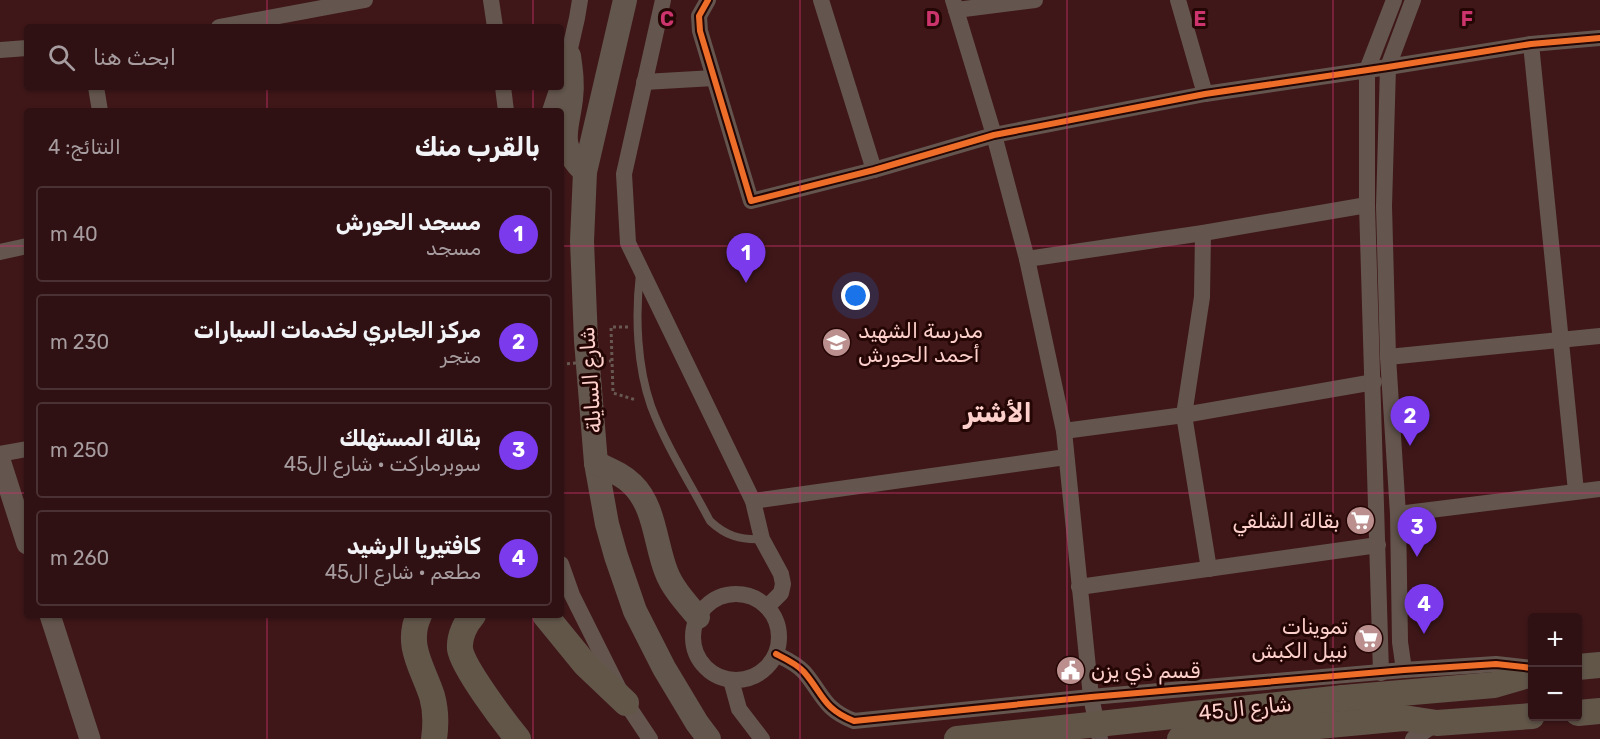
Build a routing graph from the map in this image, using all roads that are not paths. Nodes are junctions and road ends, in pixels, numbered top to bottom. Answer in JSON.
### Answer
{"nodes":[{"id":1,"x":365,"y":0,"type":"edge"},
{"id":2,"x":491,"y":0,"type":"edge"},
{"id":3,"x":580,"y":0,"type":"edge"},
{"id":4,"x":625,"y":0,"type":"edge"},
{"id":5,"x":663,"y":0,"type":"edge"},
{"id":6,"x":708,"y":0,"type":"edge"},
{"id":7,"x":821,"y":0,"type":"edge"},
{"id":8,"x":1035,"y":0,"type":"edge"},
{"id":9,"x":1178,"y":0,"type":"edge"},
{"id":10,"x":1394,"y":0,"type":"edge"},
{"id":11,"x":1413,"y":0,"type":"edge"},
{"id":12,"x":954,"y":5,"type":"edge"},
{"id":13,"x":235,"y":24,"type":"edge"},
{"id":14,"x":495,"y":24,"type":"edge"},
{"id":15,"x":1600,"y":38,"type":"edge"},
{"id":16,"x":1531,"y":44,"type":"junction"},
{"id":17,"x":24,"y":48,"type":"edge"},
{"id":18,"x":0,"y":50,"type":"edge"},
{"id":19,"x":565,"y":67,"type":"edge"},
{"id":20,"x":1388,"y":67,"type":"junction"},
{"id":21,"x":1367,"y":70,"type":"junction"},
{"id":22,"x":714,"y":78,"type":"junction"},
{"id":23,"x":644,"y":82,"type":"junction"},
{"id":24,"x":96,"y":90,"type":"edge"},
{"id":25,"x":503,"y":90,"type":"edge"},
{"id":26,"x":557,"y":90,"type":"edge"},
{"id":27,"x":1205,"y":94,"type":"junction"},
{"id":28,"x":100,"y":108,"type":"edge"},
{"id":29,"x":506,"y":108,"type":"edge"},
{"id":30,"x":551,"y":108,"type":"edge"},
{"id":31,"x":994,"y":135,"type":"junction"},
{"id":32,"x":874,"y":170,"type":"junction"},
{"id":33,"x":585,"y":172,"type":"junction"},
{"id":34,"x":1367,"y":205,"type":"junction"},
{"id":35,"x":1203,"y":233,"type":"junction"},
{"id":36,"x":24,"y":247,"type":"edge"},
{"id":37,"x":0,"y":252,"type":"edge"},
{"id":38,"x":1027,"y":259,"type":"junction"},
{"id":39,"x":641,"y":270,"type":"junction"},
{"id":40,"x":1600,"y":336,"type":"edge"},
{"id":41,"x":1560,"y":341,"type":"junction"},
{"id":42,"x":1388,"y":357,"type":"junction"},
{"id":43,"x":1374,"y":382,"type":"junction"},
{"id":44,"x":1184,"y":415,"type":"junction"},
{"id":45,"x":1064,"y":431,"type":"junction"},
{"id":46,"x":24,"y":450,"type":"edge"},
{"id":47,"x":0,"y":454,"type":"edge"},
{"id":48,"x":1066,"y":457,"type":"junction"},
{"id":49,"x":0,"y":460,"type":"edge"},
{"id":50,"x":596,"y":463,"type":"junction"},
{"id":51,"x":1600,"y":489,"type":"edge"},
{"id":52,"x":1576,"y":492,"type":"junction"},
{"id":53,"x":753,"y":501,"type":"junction"},
{"id":54,"x":1398,"y":514,"type":"junction"},
{"id":55,"x":24,"y":535,"type":"edge"},
{"id":56,"x":762,"y":539,"type":"junction"},
{"id":57,"x":1378,"y":545,"type":"junction"},
{"id":58,"x":1209,"y":569,"type":"junction"},
{"id":59,"x":564,"y":572,"type":"edge"},
{"id":60,"x":1079,"y":587,"type":"junction"},
{"id":61,"x":767,"y":607,"type":"junction"},
{"id":62,"x":698,"y":617,"type":"junction"},
{"id":63,"x":51,"y":618,"type":"edge"},
{"id":64,"x":418,"y":618,"type":"edge"},
{"id":65,"x":471,"y":618,"type":"edge"},
{"id":66,"x":547,"y":618,"type":"edge"},
{"id":67,"x":776,"y":654,"type":"junction"},
{"id":68,"x":1600,"y":665,"type":"edge"},
{"id":69,"x":1528,"y":667,"type":"edge"},
{"id":70,"x":1582,"y":667,"type":"edge"},
{"id":71,"x":1404,"y":670,"type":"junction"},
{"id":72,"x":1381,"y":672,"type":"junction"},
{"id":73,"x":1528,"y":675,"type":"edge"},
{"id":74,"x":731,"y":680,"type":"junction"},
{"id":75,"x":1091,"y":697,"type":"junction"},
{"id":76,"x":626,"y":703,"type":"junction"},
{"id":77,"x":1600,"y":711,"type":"edge"},
{"id":78,"x":1582,"y":713,"type":"edge"},
{"id":79,"x":1528,"y":716,"type":"edge"},
{"id":80,"x":1437,"y":723,"type":"junction"},
{"id":81,"x":90,"y":739,"type":"edge"},
{"id":82,"x":434,"y":739,"type":"edge"},
{"id":83,"x":518,"y":739,"type":"edge"},
{"id":84,"x":650,"y":739,"type":"edge"},
{"id":85,"x":709,"y":739,"type":"edge"},
{"id":86,"x":762,"y":739,"type":"edge"},
{"id":87,"x":957,"y":739,"type":"edge"},
{"id":88,"x":1100,"y":739,"type":"edge"},
{"id":89,"x":1180,"y":739,"type":"edge"},
{"id":90,"x":1413,"y":739,"type":"edge"}],
"edges":[{"from":1,"to":13,"type":"street"},
{"from":2,"to":14,"type":"street"},
{"from":3,"to":19,"type":"street"},
{"from":4,"to":33,"type":"main road","name":"شارع السايلة"},
{"from":5,"to":23,"type":"street"},
{"from":6,"to":22,"type":"street"},
{"from":7,"to":32,"type":"street"},
{"from":8,"to":12,"type":"street"},
{"from":9,"to":27,"type":"street"},
{"from":10,"to":21,"type":"street"},
{"from":11,"to":20,"type":"street"},
{"from":12,"to":31,"type":"street"},
{"from":15,"to":16,"type":"street"},
{"from":16,"to":20,"type":"street"},
{"from":16,"to":41,"type":"street"},
{"from":17,"to":18,"type":"street"},
{"from":19,"to":33,"type":"main road"},
{"from":20,"to":21,"type":"street"},
{"from":20,"to":42,"type":"street"},
{"from":21,"to":27,"type":"street"},
{"from":21,"to":34,"type":"street"},
{"from":22,"to":23,"type":"street"},
{"from":22,"to":32,"type":"street"},
{"from":23,"to":39,"type":"street"},
{"from":24,"to":28,"type":"street"},
{"from":25,"to":29,"type":"street"},
{"from":26,"to":30,"type":"street"},
{"from":27,"to":31,"type":"street"},
{"from":31,"to":32,"type":"street"},
{"from":31,"to":38,"type":"street"},
{"from":33,"to":50,"type":"main road","name":"شارع السايلة"},
{"from":34,"to":35,"type":"street"},
{"from":34,"to":43,"type":"street"},
{"from":35,"to":38,"type":"street"},
{"from":35,"to":44,"type":"street"},
{"from":36,"to":37,"type":"street"},
{"from":38,"to":45,"type":"street"},
{"from":39,"to":53,"type":"street"},
{"from":39,"to":56,"type":"lane"},
{"from":40,"to":41,"type":"street"},
{"from":41,"to":42,"type":"street"},
{"from":41,"to":52,"type":"street"},
{"from":42,"to":54,"type":"street"},
{"from":43,"to":44,"type":"street"},
{"from":43,"to":57,"type":"street"},
{"from":44,"to":45,"type":"street"},
{"from":44,"to":58,"type":"street"},
{"from":45,"to":48,"type":"street"},
{"from":46,"to":47,"type":"street"},
{"from":48,"to":53,"type":"street"},
{"from":48,"to":60,"type":"street"},
{"from":49,"to":55,"type":"street"},
{"from":50,"to":62,"type":"main road"},
{"from":50,"to":85,"type":"main road","name":"شارع السايلة"},
{"from":51,"to":52,"type":"street"},
{"from":52,"to":54,"type":"street"},
{"from":53,"to":56,"type":"street"},
{"from":54,"to":71,"type":"street"},
{"from":56,"to":61,"type":"street"},
{"from":57,"to":58,"type":"street"},
{"from":57,"to":72,"type":"street"},
{"from":58,"to":60,"type":"street"},
{"from":59,"to":76,"type":"street"},
{"from":60,"to":75,"type":"street"},
{"from":61,"to":62,"type":"street"},
{"from":61,"to":67,"type":"street"},
{"from":62,"to":74,"type":"street"},
{"from":63,"to":81,"type":"street"},
{"from":64,"to":82,"type":"main road"},
{"from":65,"to":83,"type":"main road"},
{"from":66,"to":76,"type":"main road"},
{"from":67,"to":74,"type":"street"},
{"from":67,"to":75,"type":"street"},
{"from":68,"to":70,"type":"main road"},
{"from":69,"to":71,"type":"street"},
{"from":71,"to":72,"type":"street"},
{"from":72,"to":75,"type":"street"},
{"from":73,"to":87,"type":"main road","name":"شارع ال45","bridge":true},
{"from":74,"to":86,"type":"street"},
{"from":75,"to":88,"type":"street"},
{"from":76,"to":84,"type":"street"},
{"from":77,"to":78,"type":"main road"},
{"from":79,"to":80,"type":"main road","name":"شارع ال45"},
{"from":80,"to":89,"type":"main road","name":"شارع ال45"},
{"from":80,"to":90,"type":"street"}]}
